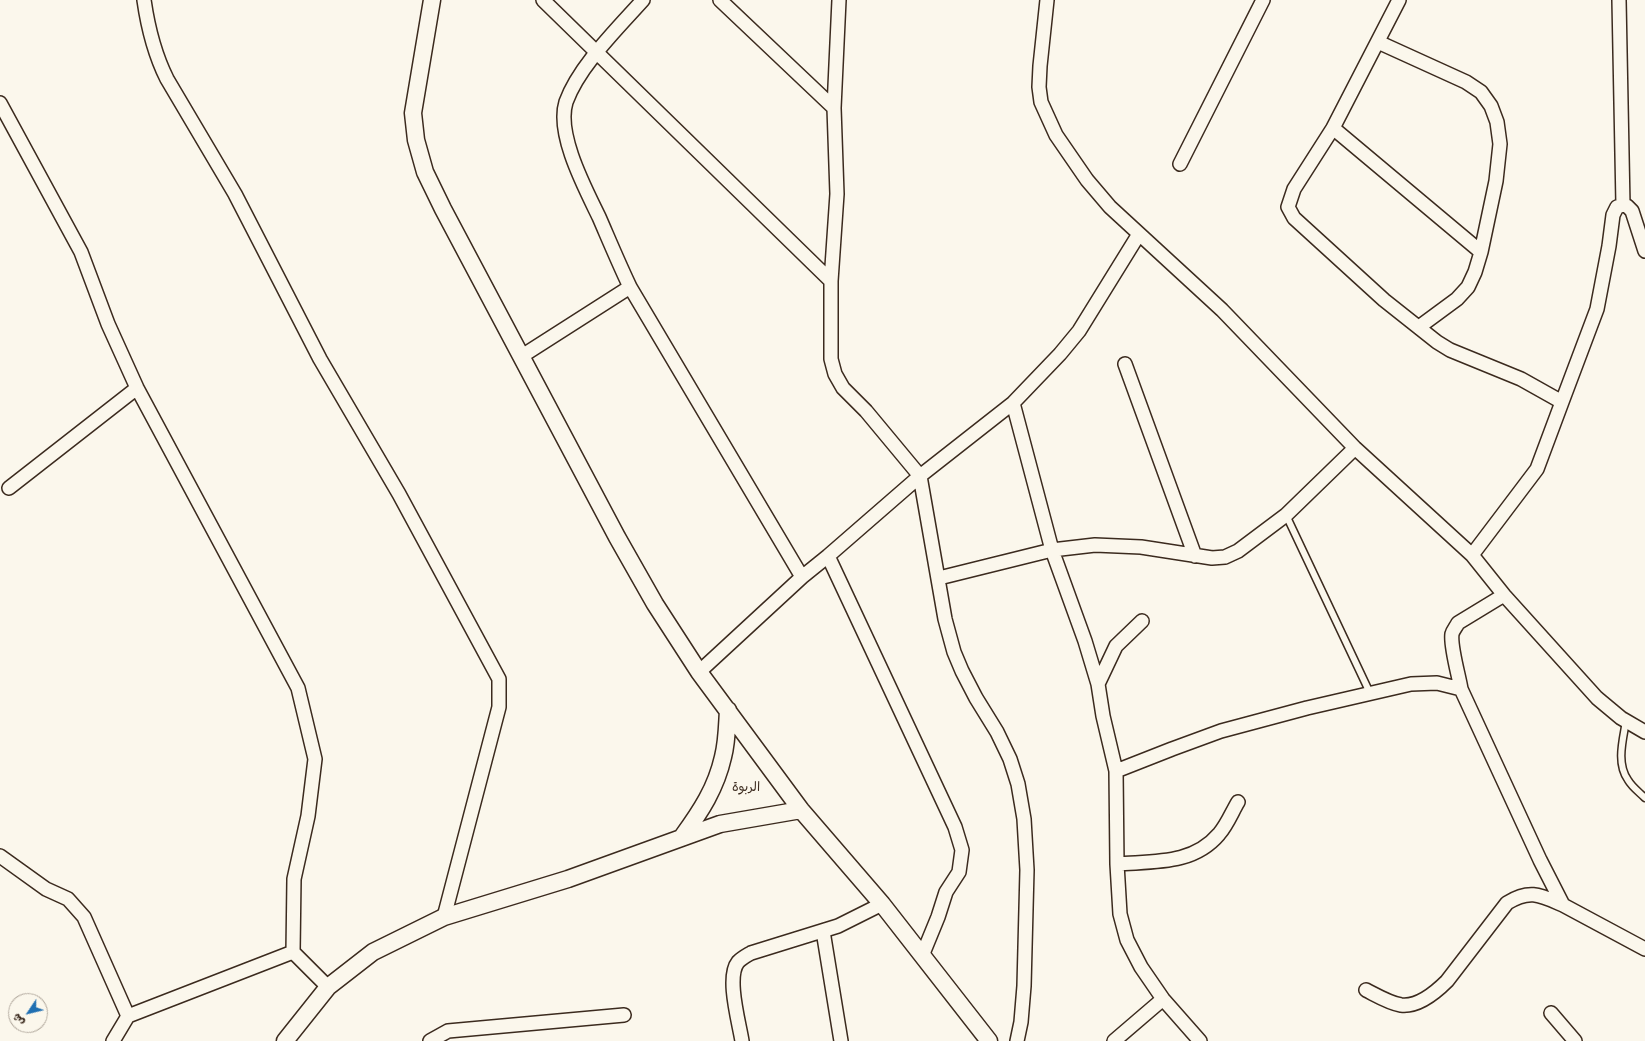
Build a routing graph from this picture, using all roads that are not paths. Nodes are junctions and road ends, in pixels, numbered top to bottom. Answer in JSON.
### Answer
{"nodes":[{"id":1,"x":144,"y":0,"type":"edge"},
{"id":2,"x":432,"y":0,"type":"edge"},
{"id":3,"x":543,"y":0,"type":"edge"},
{"id":4,"x":643,"y":0,"type":"edge"},
{"id":5,"x":720,"y":0,"type":"edge"},
{"id":6,"x":839,"y":0,"type":"edge"},
{"id":7,"x":1047,"y":0,"type":"edge"},
{"id":8,"x":1263,"y":0,"type":"edge"},
{"id":9,"x":1399,"y":0,"type":"edge"},
{"id":10,"x":1619,"y":0,"type":"edge"},
{"id":11,"x":1378,"y":42,"type":"junction"},
{"id":12,"x":596,"y":54,"type":"junction"},
{"id":13,"x":0,"y":103,"type":"edge"},
{"id":14,"x":834,"y":108,"type":"junction"},
{"id":15,"x":1333,"y":128,"type":"junction"},
{"id":16,"x":1180,"y":164,"type":"dead end"},
{"id":17,"x":1623,"y":205,"type":"junction"},
{"id":18,"x":1140,"y":234,"type":"junction"},
{"id":19,"x":1645,"y":251,"type":"edge"},
{"id":20,"x":1481,"y":252,"type":"junction"},
{"id":21,"x":831,"y":280,"type":"junction"},
{"id":22,"x":630,"y":287,"type":"junction"},
{"id":23,"x":1419,"y":327,"type":"junction"},
{"id":24,"x":522,"y":356,"type":"junction"},
{"id":25,"x":1125,"y":364,"type":"dead end"},
{"id":26,"x":137,"y":388,"type":"junction"},
{"id":27,"x":1562,"y":402,"type":"junction"},
{"id":28,"x":1013,"y":403,"type":"junction"},
{"id":29,"x":1355,"y":448,"type":"junction"},
{"id":30,"x":920,"y":476,"type":"junction"},
{"id":31,"x":9,"y":488,"type":"dead end"},
{"id":32,"x":1286,"y":515,"type":"junction"},
{"id":33,"x":1052,"y":550,"type":"junction"},
{"id":34,"x":1472,"y":555,"type":"junction"},
{"id":35,"x":828,"y":556,"type":"junction"},
{"id":36,"x":1195,"y":556,"type":"junction"},
{"id":37,"x":802,"y":577,"type":"junction"},
{"id":38,"x":939,"y":578,"type":"junction"},
{"id":39,"x":1504,"y":595,"type":"junction"},
{"id":40,"x":1142,"y":621,"type":"dead end"},
{"id":41,"x":699,"y":672,"type":"junction"},
{"id":42,"x":1098,"y":684,"type":"junction"},
{"id":43,"x":1461,"y":689,"type":"junction"},
{"id":44,"x":1370,"y":694,"type":"junction"},
{"id":45,"x":728,"y":710,"type":"junction"},
{"id":46,"x":1626,"y":721,"type":"junction"},
{"id":47,"x":1645,"y":732,"type":"edge"},
{"id":48,"x":1116,"y":772,"type":"junction"},
{"id":49,"x":1645,"y":798,"type":"edge"},
{"id":50,"x":1238,"y":802,"type":"dead end"},
{"id":51,"x":801,"y":810,"type":"junction"},
{"id":52,"x":682,"y":837,"type":"junction"},
{"id":53,"x":0,"y":856,"type":"edge"},
{"id":54,"x":1117,"y":864,"type":"junction"},
{"id":55,"x":882,"y":904,"type":"junction"},
{"id":56,"x":1563,"y":905,"type":"junction"},
{"id":57,"x":444,"y":917,"type":"junction"},
{"id":58,"x":822,"y":932,"type":"junction"},
{"id":59,"x":1645,"y":949,"type":"edge"},
{"id":60,"x":293,"y":952,"type":"junction"},
{"id":61,"x":922,"y":956,"type":"junction"},
{"id":62,"x":328,"y":987,"type":"junction"},
{"id":63,"x":1366,"y":990,"type":"dead end"},
{"id":64,"x":1163,"y":999,"type":"junction"},
{"id":65,"x":1551,"y":1013,"type":"dead end"},
{"id":66,"x":624,"y":1015,"type":"dead end"},
{"id":67,"x":128,"y":1016,"type":"junction"},
{"id":68,"x":984,"y":1039,"type":"edge"},
{"id":69,"x":113,"y":1041,"type":"edge"},
{"id":70,"x":285,"y":1041,"type":"edge"},
{"id":71,"x":430,"y":1041,"type":"edge"},
{"id":72,"x":742,"y":1041,"type":"edge"},
{"id":73,"x":840,"y":1041,"type":"edge"},
{"id":74,"x":1017,"y":1041,"type":"edge"},
{"id":75,"x":1114,"y":1041,"type":"edge"},
{"id":76,"x":1200,"y":1041,"type":"edge"},
{"id":77,"x":1575,"y":1041,"type":"edge"}],
"edges":[{"from":1,"to":57,"type":"street"},
{"from":2,"to":24,"type":"street"},
{"from":3,"to":12,"type":"street"},
{"from":4,"to":12,"type":"street"},
{"from":5,"to":14,"type":"street"},
{"from":6,"to":14,"type":"street"},
{"from":7,"to":18,"type":"street"},
{"from":8,"to":16,"type":"street"},
{"from":9,"to":11,"type":"street"},
{"from":10,"to":17,"type":"street"},
{"from":11,"to":15,"type":"street"},
{"from":11,"to":20,"type":"street"},
{"from":12,"to":21,"type":"street"},
{"from":12,"to":22,"type":"street"},
{"from":13,"to":26,"type":"street"},
{"from":14,"to":21,"type":"street"},
{"from":15,"to":20,"type":"street"},
{"from":15,"to":23,"type":"street"},
{"from":17,"to":19,"type":"street"},
{"from":17,"to":27,"type":"street"},
{"from":18,"to":28,"type":"street"},
{"from":18,"to":29,"type":"street"},
{"from":20,"to":23,"type":"street"},
{"from":21,"to":30,"type":"street"},
{"from":22,"to":24,"type":"street"},
{"from":22,"to":37,"type":"street"},
{"from":23,"to":27,"type":"street"},
{"from":24,"to":41,"type":"street"},
{"from":25,"to":36,"type":"street"},
{"from":26,"to":31,"type":"street"},
{"from":26,"to":60,"type":"street"},
{"from":27,"to":34,"type":"street"},
{"from":28,"to":30,"type":"street"},
{"from":28,"to":33,"type":"street"},
{"from":29,"to":32,"type":"street"},
{"from":29,"to":34,"type":"street"},
{"from":30,"to":35,"type":"street"},
{"from":30,"to":38,"type":"street"},
{"from":32,"to":36,"type":"street"},
{"from":32,"to":44,"type":"lane"},
{"from":33,"to":36,"type":"street"},
{"from":33,"to":38,"type":"street"},
{"from":33,"to":42,"type":"street"},
{"from":34,"to":39,"type":"street"},
{"from":35,"to":37,"type":"street"},
{"from":35,"to":61,"type":"street"},
{"from":37,"to":41,"type":"street"},
{"from":38,"to":74,"type":"street"},
{"from":39,"to":43,"type":"street"},
{"from":39,"to":46,"type":"street"},
{"from":40,"to":42,"type":"street"},
{"from":41,"to":45,"type":"street"},
{"from":42,"to":48,"type":"street"},
{"from":43,"to":44,"type":"street"},
{"from":43,"to":56,"type":"street"},
{"from":44,"to":48,"type":"street"},
{"from":45,"to":51,"type":"street"},
{"from":45,"to":52,"type":"street"},
{"from":46,"to":47,"type":"street"},
{"from":46,"to":49,"type":"lane"},
{"from":48,"to":54,"type":"street"},
{"from":50,"to":54,"type":"street"},
{"from":51,"to":52,"type":"street"},
{"from":51,"to":55,"type":"street"},
{"from":52,"to":57,"type":"street"},
{"from":53,"to":67,"type":"street"},
{"from":54,"to":64,"type":"street"},
{"from":55,"to":58,"type":"street"},
{"from":55,"to":61,"type":"street"},
{"from":56,"to":59,"type":"street"},
{"from":56,"to":63,"type":"street"},
{"from":57,"to":62,"type":"street"},
{"from":58,"to":72,"type":"street"},
{"from":58,"to":73,"type":"street"},
{"from":60,"to":62,"type":"street"},
{"from":60,"to":67,"type":"street"},
{"from":61,"to":68,"type":"street"},
{"from":62,"to":70,"type":"street"},
{"from":64,"to":75,"type":"street"},
{"from":64,"to":76,"type":"street"},
{"from":65,"to":77,"type":"street"},
{"from":66,"to":71,"type":"street"},
{"from":67,"to":69,"type":"street"}]}
